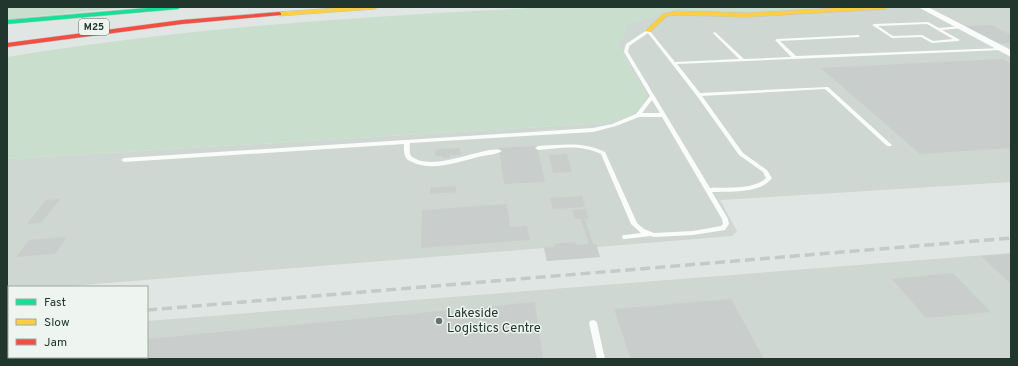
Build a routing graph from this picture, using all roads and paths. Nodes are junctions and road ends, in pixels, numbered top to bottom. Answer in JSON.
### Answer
{"nodes":[{"id":1,"x":178,"y":7,"type":"edge"},
{"id":2,"x":375,"y":7,"type":"edge"},
{"id":3,"x":885,"y":7,"type":"edge"},
{"id":4,"x":922,"y":7,"type":"edge"},
{"id":5,"x":196,"y":11,"type":"dead end"},
{"id":6,"x":7,"y":22,"type":"edge"},
{"id":7,"x":182,"y":22,"type":"junction"},
{"id":8,"x":961,"y":27,"type":"junction"},
{"id":9,"x":938,"y":29,"type":"junction"},
{"id":10,"x":7,"y":30,"type":"edge"},
{"id":11,"x":648,"y":30,"type":"junction"},
{"id":12,"x":715,"y":33,"type":"dead end"},
{"id":13,"x":7,"y":36,"type":"edge"},
{"id":14,"x":858,"y":36,"type":"dead end"},
{"id":15,"x":7,"y":45,"type":"edge"},
{"id":16,"x":1008,"y":51,"type":"edge"},
{"id":17,"x":795,"y":58,"type":"junction"},
{"id":18,"x":744,"y":60,"type":"junction"},
{"id":19,"x":674,"y":63,"type":"junction"},
{"id":20,"x":699,"y":95,"type":"junction"},
{"id":21,"x":652,"y":97,"type":"junction"},
{"id":22,"x":638,"y":115,"type":"junction"},
{"id":23,"x":662,"y":115,"type":"junction"},
{"id":24,"x":407,"y":142,"type":"junction"},
{"id":25,"x":889,"y":145,"type":"dead end"},
{"id":26,"x":538,"y":148,"type":"dead end"},
{"id":27,"x":499,"y":151,"type":"dead end"},
{"id":28,"x":124,"y":160,"type":"dead end"},
{"id":29,"x":709,"y":190,"type":"junction"},
{"id":30,"x":654,"y":235,"type":"junction"},
{"id":31,"x":625,"y":237,"type":"dead end"},
{"id":32,"x":593,"y":323,"type":"dead end"},
{"id":33,"x":601,"y":359,"type":"edge"}],
"edges":[{"from":1,"to":6,"type":"main road"},
{"from":2,"to":7,"type":"main road","number":"M25"},
{"from":3,"to":11,"type":"main road"},
{"from":4,"to":8,"type":"street"},
{"from":5,"to":10,"type":"main road","number":"M25"},
{"from":7,"to":13,"type":"main road","number":"M25"},
{"from":7,"to":15,"type":"main road"},
{"from":8,"to":9,"type":"lane"},
{"from":8,"to":16,"type":"street"},
{"from":9,"to":9,"type":"lane"},
{"from":11,"to":19,"type":"lane"},
{"from":11,"to":21,"type":"lane"},
{"from":12,"to":18,"type":"lane"},
{"from":14,"to":17,"type":"lane"},
{"from":16,"to":17,"type":"lane"},
{"from":17,"to":18,"type":"lane"},
{"from":18,"to":19,"type":"lane"},
{"from":19,"to":20,"type":"lane"},
{"from":20,"to":25,"type":"lane"},
{"from":20,"to":29,"type":"lane"},
{"from":21,"to":22,"type":"lane"},
{"from":21,"to":23,"type":"lane"},
{"from":22,"to":23,"type":"lane"},
{"from":22,"to":24,"type":"lane"},
{"from":23,"to":29,"type":"lane"},
{"from":24,"to":27,"type":"lane"},
{"from":24,"to":28,"type":"lane"},
{"from":26,"to":30,"type":"lane"},
{"from":29,"to":30,"type":"lane"},
{"from":30,"to":31,"type":"lane"},
{"from":32,"to":33,"type":"lane"}]}
